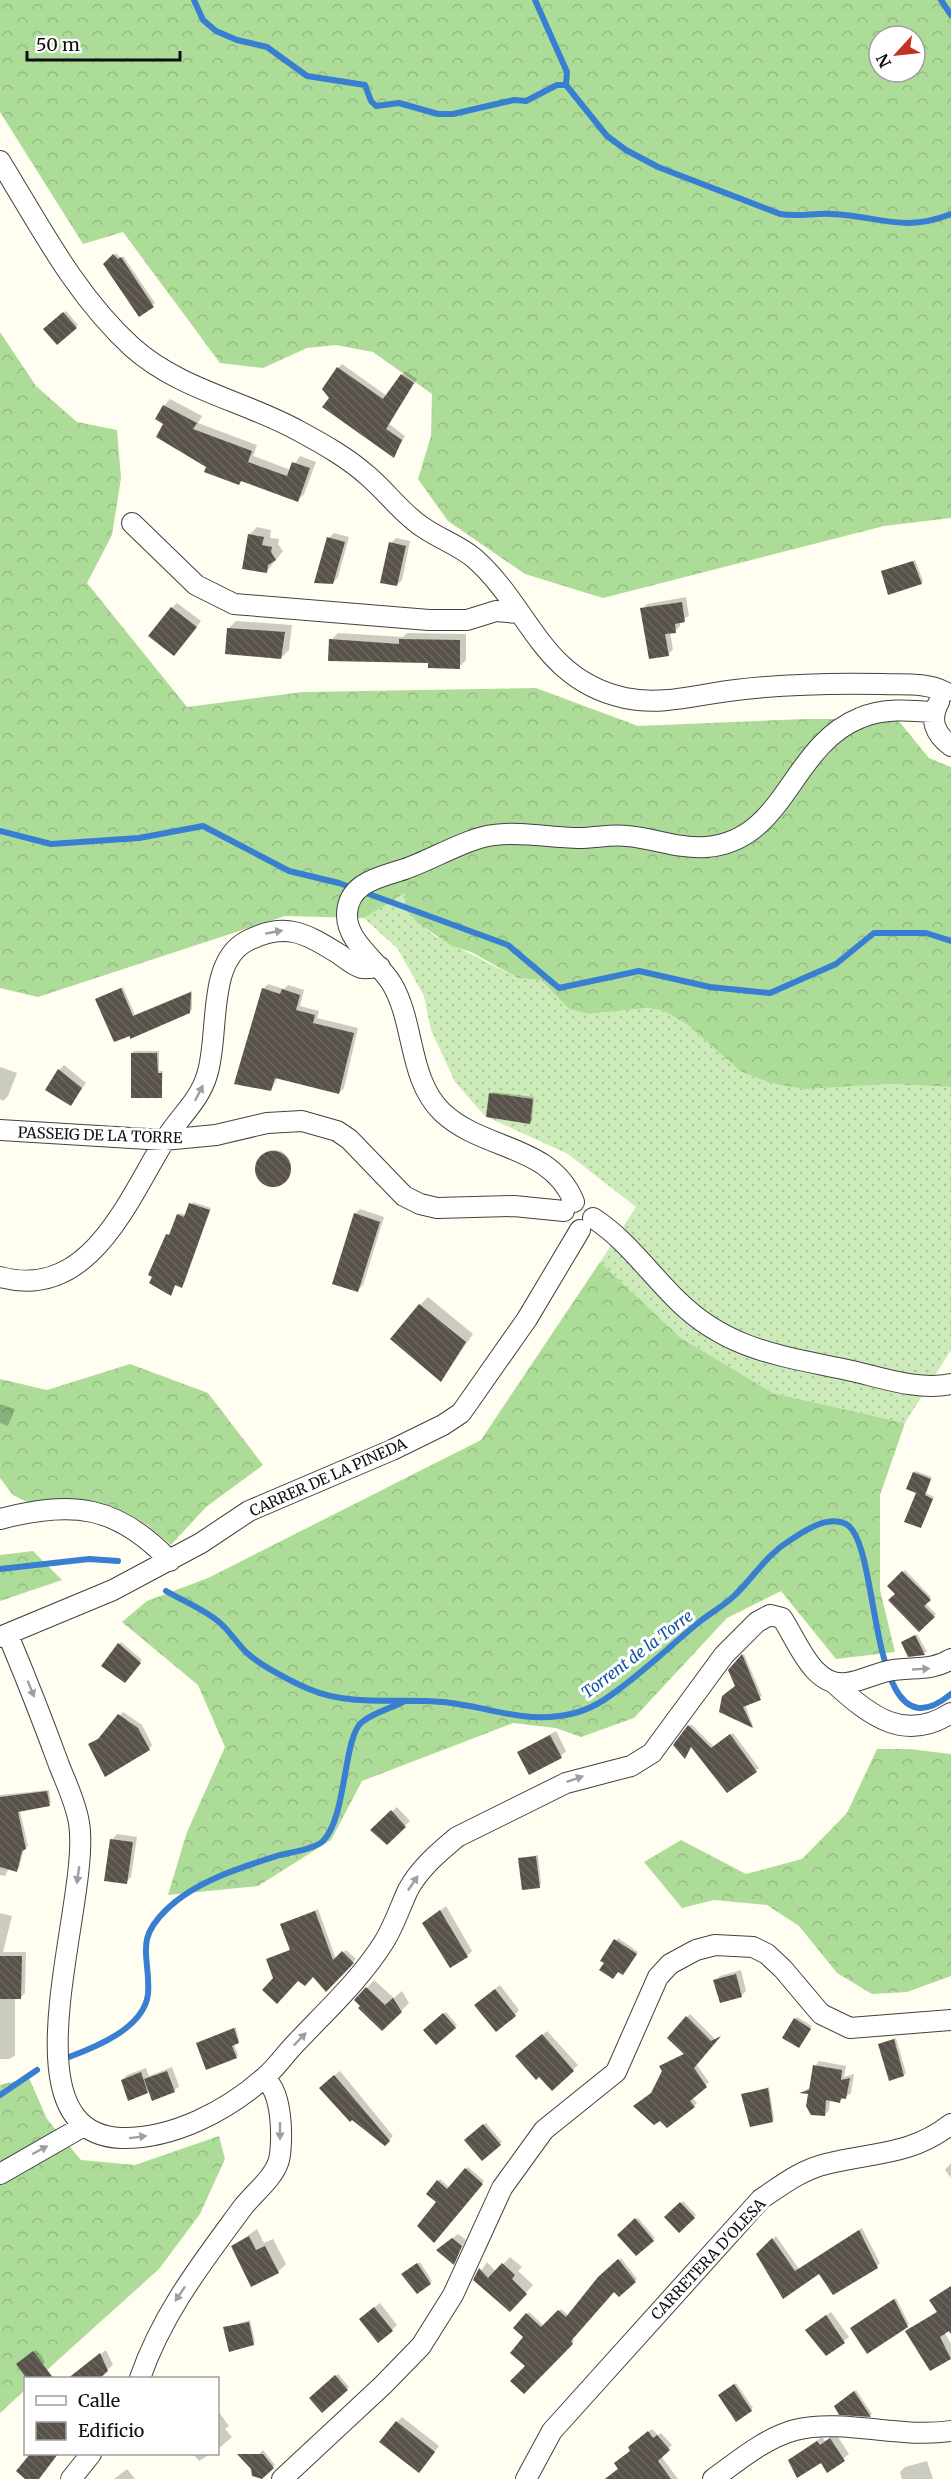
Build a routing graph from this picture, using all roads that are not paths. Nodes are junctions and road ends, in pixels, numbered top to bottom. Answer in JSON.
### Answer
{"nodes":[{"id":1,"x":0,"y":161,"type":"edge"},
{"id":2,"x":132,"y":523,"type":"dead end"},
{"id":3,"x":518,"y":613,"type":"junction"},
{"id":4,"x":948,"y":691,"type":"edge"},
{"id":5,"x":933,"y":712,"type":"junction"},
{"id":6,"x":951,"y":746,"type":"edge"},
{"id":7,"x":380,"y":967,"type":"junction"},
{"id":8,"x":0,"y":1130,"type":"edge"},
{"id":9,"x":164,"y":1140,"type":"junction"},
{"id":10,"x":569,"y":1207,"type":"junction"},
{"id":11,"x":586,"y":1224,"type":"junction"},
{"id":12,"x":0,"y":1277,"type":"edge"},
{"id":13,"x":951,"y":1384,"type":"edge"},
{"id":14,"x":0,"y":1519,"type":"edge"},
{"id":15,"x":170,"y":1561,"type":"junction"},
{"id":16,"x":4,"y":1636,"type":"edge"},
{"id":17,"x":951,"y":1659,"type":"edge"},
{"id":18,"x":835,"y":1684,"type":"junction"},
{"id":19,"x":951,"y":1713,"type":"edge"},
{"id":20,"x":951,"y":2020,"type":"edge"},
{"id":21,"x":263,"y":2079,"type":"junction"},
{"id":22,"x":951,"y":2124,"type":"edge"},
{"id":23,"x":82,"y":2127,"type":"junction"},
{"id":24,"x":0,"y":2174,"type":"edge"},
{"id":25,"x":141,"y":2377,"type":"edge"},
{"id":26,"x":951,"y":2431,"type":"edge"},
{"id":27,"x":90,"y":2455,"type":"edge"},
{"id":28,"x":524,"y":2476,"type":"edge"},
{"id":29,"x":70,"y":2479,"type":"edge"},
{"id":30,"x":282,"y":2479,"type":"edge"},
{"id":31,"x":712,"y":2479,"type":"edge"}],
"edges":[{"from":1,"to":3,"type":"street"},
{"from":2,"to":3,"type":"street"},
{"from":3,"to":4,"type":"street"},
{"from":4,"to":5,"type":"street"},
{"from":5,"to":6,"type":"street"},
{"from":5,"to":7,"type":"street"},
{"from":9,"to":7,"type":"street","one_way":true},
{"from":7,"to":10,"type":"street"},
{"from":8,"to":9,"type":"street","name":"PASSEIG DE LA TORRE"},
{"from":9,"to":10,"type":"street","name":"PASSEIG DE LA TORRE"},
{"from":9,"to":12,"type":"street"},
{"from":10,"to":11,"type":"street"},
{"from":11,"to":13,"type":"street"},
{"from":11,"to":15,"type":"street","name":"CARRER DE LA PINEDA"},
{"from":14,"to":15,"type":"street"},
{"from":15,"to":16,"type":"street","name":"CARRER DE LA PINEDA"},
{"from":16,"to":23,"type":"street","one_way":true},
{"from":18,"to":17,"type":"street","one_way":true},
{"from":18,"to":19,"type":"street"},
{"from":21,"to":18,"type":"street","one_way":true},
{"from":20,"to":30,"type":"street"},
{"from":23,"to":21,"type":"street","one_way":true},
{"from":21,"to":25,"type":"street","one_way":true},
{"from":22,"to":28,"type":"street","name":"CARRETERA D'OLESA"},
{"from":24,"to":23,"type":"street","one_way":true},
{"from":26,"to":31,"type":"street"},
{"from":27,"to":29,"type":"street"}]}
